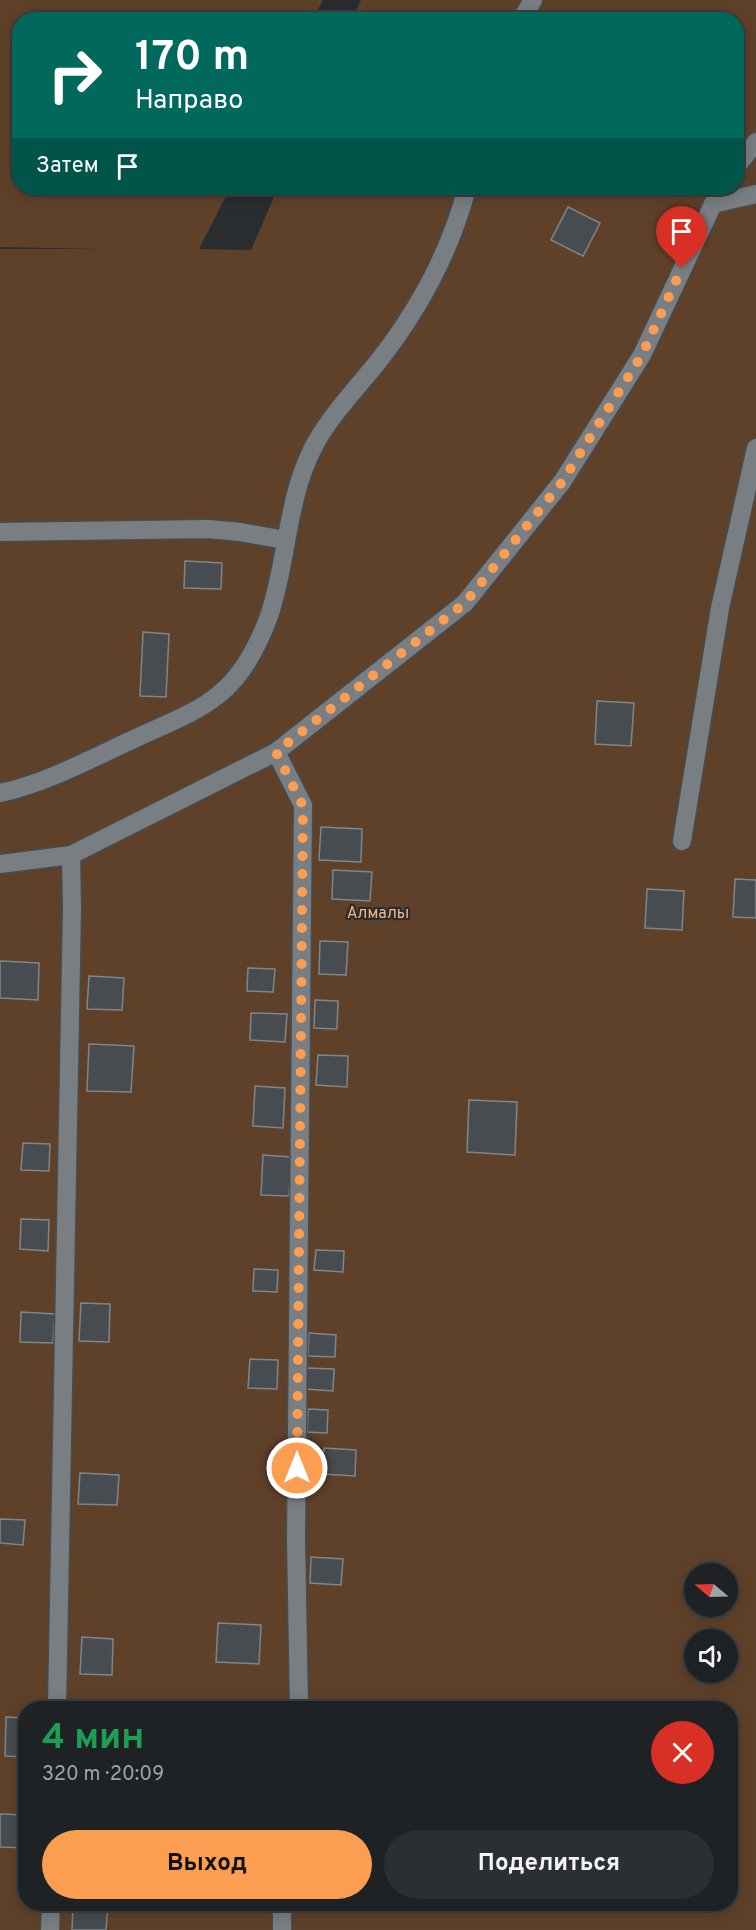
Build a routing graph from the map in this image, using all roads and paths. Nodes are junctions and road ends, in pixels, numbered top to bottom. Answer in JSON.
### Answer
{"nodes":[{"id":1,"x":756,"y":142,"type":"edge"},
{"id":2,"x":744,"y":157,"type":"edge"},
{"id":3,"x":756,"y":194,"type":"edge"},
{"id":4,"x":465,"y":195,"type":"edge"},
{"id":5,"x":719,"y":195,"type":"edge"},
{"id":6,"x":713,"y":204,"type":"junction"},
{"id":7,"x":756,"y":448,"type":"edge"},
{"id":8,"x":0,"y":532,"type":"edge"},
{"id":9,"x":285,"y":540,"type":"junction"},
{"id":10,"x":276,"y":752,"type":"junction"},
{"id":11,"x":0,"y":794,"type":"edge"},
{"id":12,"x":682,"y":841,"type":"dead end"},
{"id":13,"x":71,"y":855,"type":"junction"},
{"id":14,"x":0,"y":864,"type":"edge"},
{"id":15,"x":57,"y":1701,"type":"edge"},
{"id":16,"x":299,"y":1701,"type":"edge"},
{"id":17,"x":51,"y":1911,"type":"edge"},
{"id":18,"x":282,"y":1911,"type":"edge"},
{"id":19,"x":50,"y":1930,"type":"edge"},
{"id":20,"x":282,"y":1930,"type":"edge"}],
"edges":[{"from":1,"to":2,"type":"street"},
{"from":3,"to":6,"type":"street"},
{"from":4,"to":9,"type":"street"},
{"from":5,"to":6,"type":"street"},
{"from":6,"to":10,"type":"street"},
{"from":7,"to":12,"type":"street"},
{"from":8,"to":9,"type":"street"},
{"from":9,"to":11,"type":"street"},
{"from":10,"to":13,"type":"street"},
{"from":10,"to":16,"type":"street"},
{"from":13,"to":14,"type":"street"},
{"from":13,"to":15,"type":"street"},
{"from":17,"to":19,"type":"street"},
{"from":18,"to":20,"type":"street"}]}
